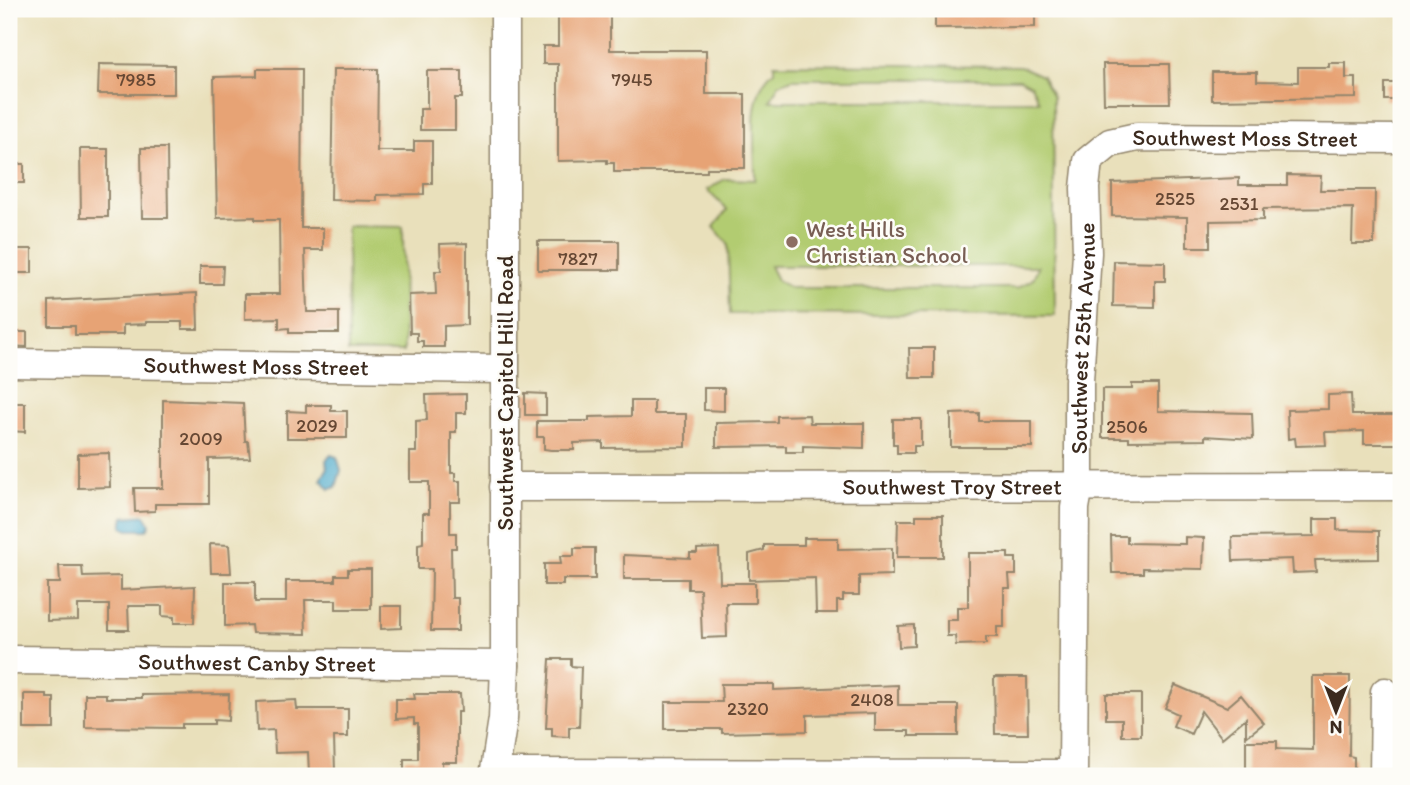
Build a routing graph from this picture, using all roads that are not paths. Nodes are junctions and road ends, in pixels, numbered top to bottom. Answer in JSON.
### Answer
{"nodes":[{"id":1,"x":505,"y":9,"type":"edge"},
{"id":2,"x":1401,"y":139,"type":"edge"},
{"id":3,"x":1093,"y":154,"type":"joint"},
{"id":4,"x":9,"y":363,"type":"edge"},
{"id":5,"x":503,"y":369,"type":"junction"},
{"id":6,"x":1079,"y":485,"type":"junction"},
{"id":7,"x":1401,"y":485,"type":"edge"},
{"id":8,"x":504,"y":488,"type":"junction"},
{"id":9,"x":9,"y":660,"type":"edge"},
{"id":10,"x":505,"y":664,"type":"junction"},
{"id":11,"x":1385,"y":692,"type":"dead end"},
{"id":12,"x":494,"y":775,"type":"edge"},
{"id":13,"x":868,"y":775,"type":"edge"},
{"id":14,"x":1073,"y":775,"type":"edge"},
{"id":15,"x":1384,"y":776,"type":"edge"}],
"edges":[{"from":1,"to":5,"type":"street","name":"Southwest Capitol Hill Road"},
{"from":2,"to":3,"type":"street","name":"Southwest Moss Street"},
{"from":3,"to":6,"type":"street","name":"Southwest 25th Avenue"},
{"from":4,"to":5,"type":"street","name":"Southwest Moss Street"},
{"from":5,"to":8,"type":"street","name":"Southwest Capitol Hill Road"},
{"from":6,"to":7,"type":"street","name":"Southwest Troy Street"},
{"from":6,"to":8,"type":"street","name":"Southwest Troy Street"},
{"from":6,"to":14,"type":"street","name":"Southwest 25th Avenue"},
{"from":8,"to":10,"type":"street","name":"Southwest Capitol Hill Road"},
{"from":9,"to":10,"type":"street","name":"Southwest Canby Street"},
{"from":10,"to":12,"type":"street","name":"Southwest Capitol Hill Road"},
{"from":11,"to":15,"type":"street"},
{"from":12,"to":13,"type":"street"},
{"from":13,"to":14,"type":"street"}]}
